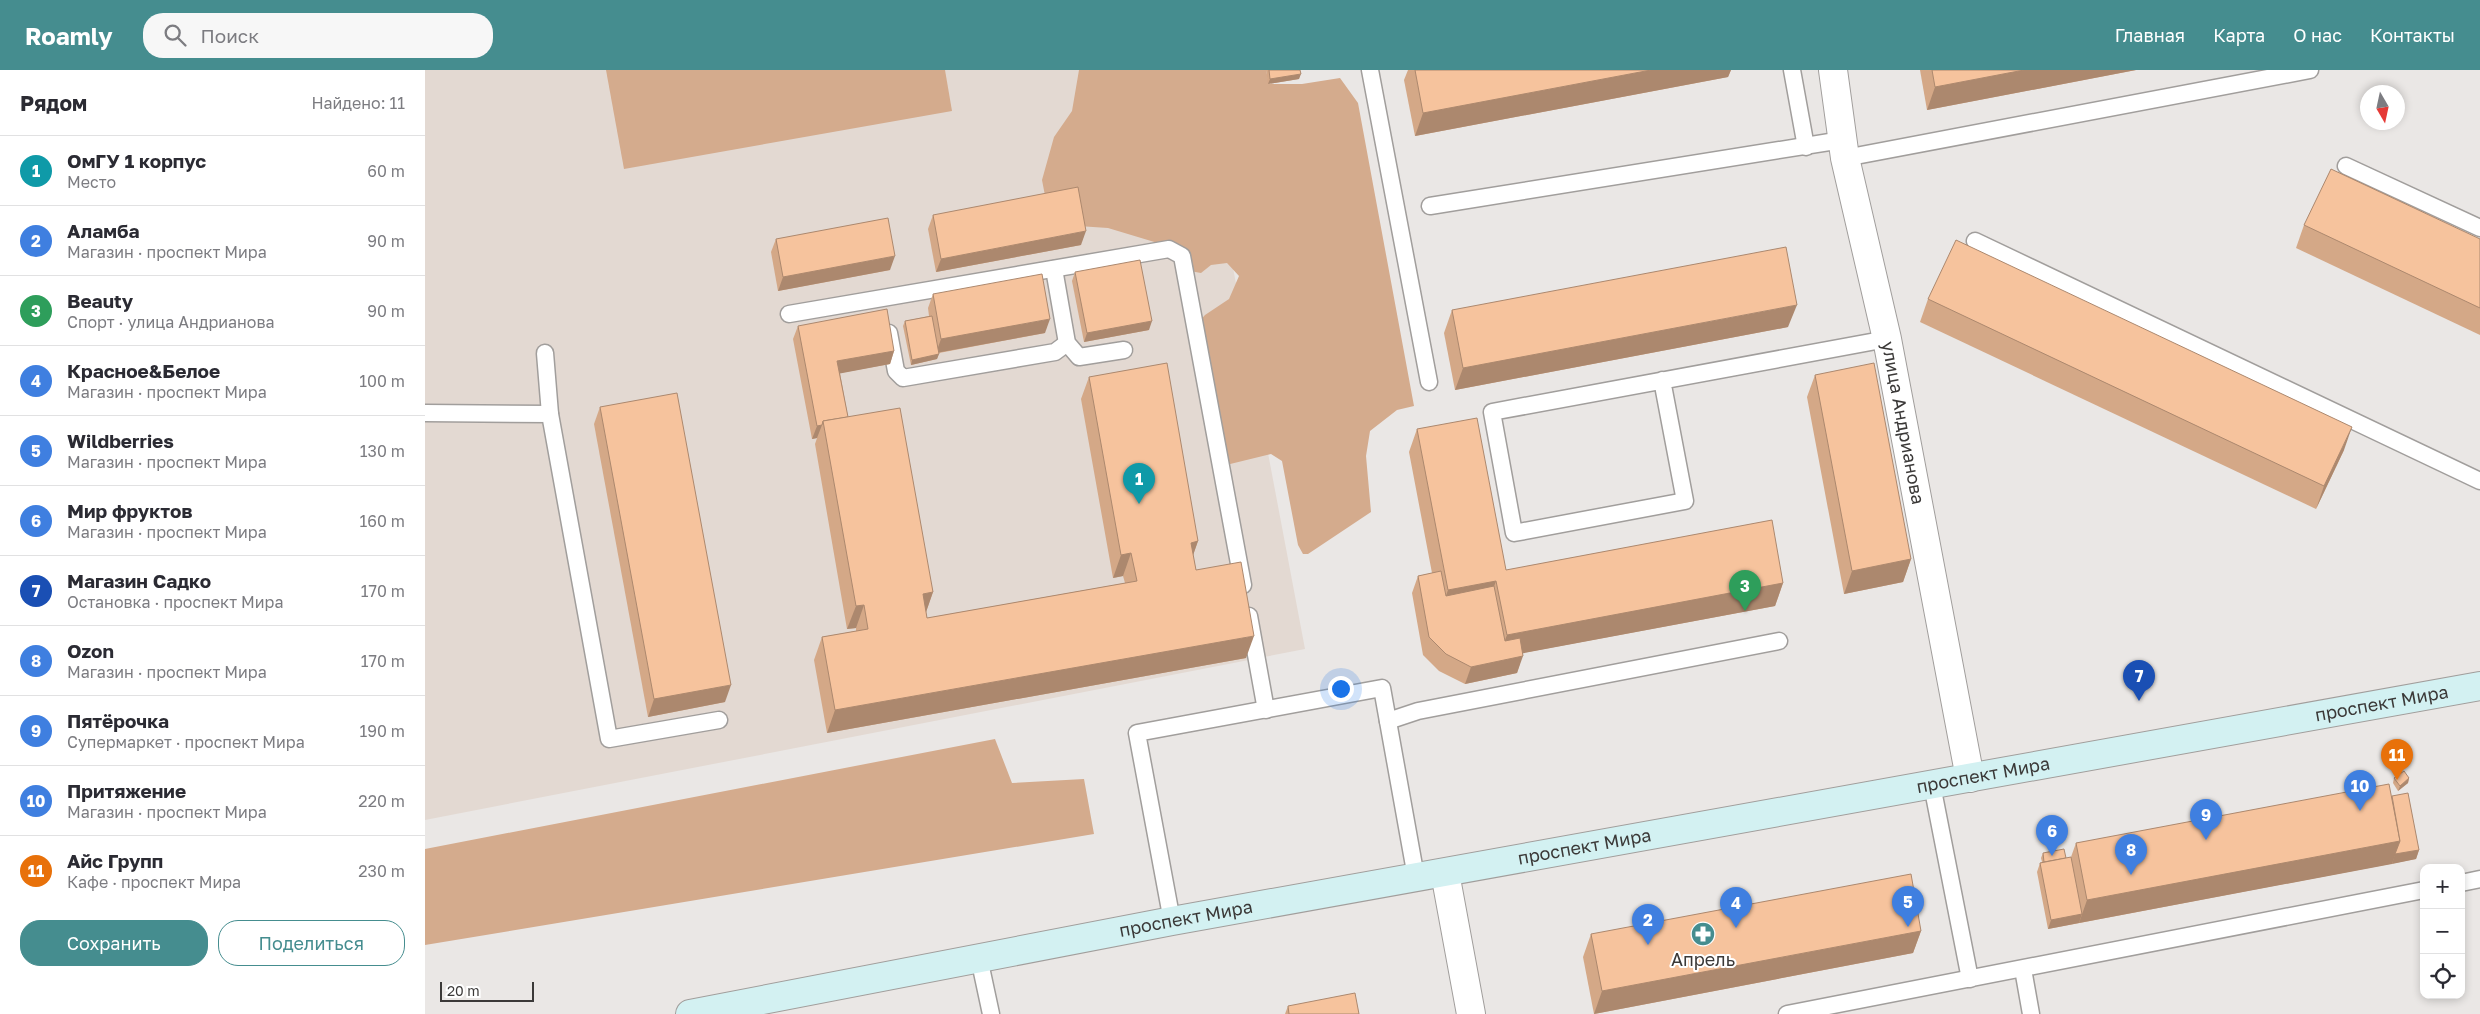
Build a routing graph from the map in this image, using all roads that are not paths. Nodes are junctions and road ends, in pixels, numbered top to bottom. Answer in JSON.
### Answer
{"nodes":[{"id":1,"x":1370,"y":70,"type":"edge"},
{"id":2,"x":1792,"y":70,"type":"edge"},
{"id":3,"x":1833,"y":70,"type":"edge"},
{"id":4,"x":2310,"y":70,"type":"edge"},
{"id":5,"x":1806,"y":147,"type":"junction"},
{"id":6,"x":1844,"y":149,"type":"junction"},
{"id":7,"x":2346,"y":166,"type":"dead end"},
{"id":8,"x":1430,"y":206,"type":"dead end"},
{"id":9,"x":2480,"y":228,"type":"edge"},
{"id":10,"x":1975,"y":241,"type":"dead end"},
{"id":11,"x":1054,"y":269,"type":"junction"},
{"id":12,"x":883,"y":298,"type":"junction"},
{"id":13,"x":789,"y":314,"type":"dead end"},
{"id":14,"x":1887,"y":339,"type":"junction"},
{"id":15,"x":1067,"y":343,"type":"junction"},
{"id":16,"x":1123,"y":350,"type":"dead end"},
{"id":17,"x":545,"y":353,"type":"dead end"},
{"id":18,"x":1662,"y":380,"type":"junction"},
{"id":19,"x":1429,"y":382,"type":"dead end"},
{"id":20,"x":425,"y":413,"type":"edge"},
{"id":21,"x":551,"y":414,"type":"junction"},
{"id":22,"x":2480,"y":481,"type":"edge"},
{"id":23,"x":1779,"y":641,"type":"dead end"},
{"id":24,"x":2480,"y":686,"type":"edge"},
{"id":25,"x":1266,"y":710,"type":"junction"},
{"id":26,"x":719,"y":720,"type":"dead end"},
{"id":27,"x":1388,"y":721,"type":"junction"},
{"id":28,"x":1970,"y":778,"type":"junction"},
{"id":29,"x":1931,"y":785,"type":"junction"},
{"id":30,"x":1445,"y":873,"type":"junction"},
{"id":31,"x":1416,"y":877,"type":"junction"},
{"id":32,"x":2480,"y":879,"type":"edge"},
{"id":33,"x":2465,"y":882,"type":"edge"},
{"id":34,"x":2420,"y":891,"type":"edge"},
{"id":35,"x":1173,"y":921,"type":"junction"},
{"id":36,"x":979,"y":958,"type":"junction"},
{"id":37,"x":2023,"y":969,"type":"junction"},
{"id":38,"x":1970,"y":979,"type":"junction"},
{"id":39,"x":690,"y":1014,"type":"edge"},
{"id":40,"x":991,"y":1014,"type":"edge"},
{"id":41,"x":1471,"y":1014,"type":"edge"},
{"id":42,"x":1787,"y":1014,"type":"edge"},
{"id":43,"x":2031,"y":1014,"type":"edge"}],
"edges":[{"from":1,"to":19,"type":"lane"},
{"from":2,"to":5,"type":"lane"},
{"from":3,"to":6,"type":"street","name":"улица Андрианова"},
{"from":4,"to":6,"type":"lane"},
{"from":5,"to":6,"type":"lane"},
{"from":5,"to":8,"type":"lane"},
{"from":6,"to":14,"type":"street","name":"улица Андрианова"},
{"from":7,"to":9,"type":"lane"},
{"from":10,"to":22,"type":"lane"},
{"from":11,"to":12,"type":"lane"},
{"from":11,"to":15,"type":"lane"},
{"from":11,"to":25,"type":"lane"},
{"from":12,"to":13,"type":"lane"},
{"from":12,"to":15,"type":"lane"},
{"from":14,"to":18,"type":"lane"},
{"from":14,"to":28,"type":"street","name":"улица Андрианова"},
{"from":15,"to":16,"type":"lane"},
{"from":17,"to":21,"type":"lane"},
{"from":18,"to":18,"type":"lane"},
{"from":20,"to":21,"type":"lane"},
{"from":21,"to":26,"type":"lane"},
{"from":23,"to":27,"type":"lane"},
{"from":24,"to":28,"type":"main road","name":"проспект Мира"},
{"from":25,"to":27,"type":"lane"},
{"from":25,"to":35,"type":"lane"},
{"from":27,"to":31,"type":"lane"},
{"from":28,"to":29,"type":"main road","name":"проспект Мира"},
{"from":29,"to":30,"type":"main road","name":"проспект Мира"},
{"from":29,"to":38,"type":"lane"},
{"from":30,"to":31,"type":"main road","name":"проспект Мира"},
{"from":30,"to":41,"type":"street"},
{"from":31,"to":35,"type":"main road","name":"проспект Мира"},
{"from":32,"to":33,"type":"lane"},
{"from":34,"to":37,"type":"lane"},
{"from":35,"to":36,"type":"main road","name":"проспект Мира"},
{"from":36,"to":39,"type":"main road","name":"проспект Мира"},
{"from":36,"to":40,"type":"lane"},
{"from":37,"to":38,"type":"lane"},
{"from":37,"to":43,"type":"lane"},
{"from":38,"to":42,"type":"lane"}]}
